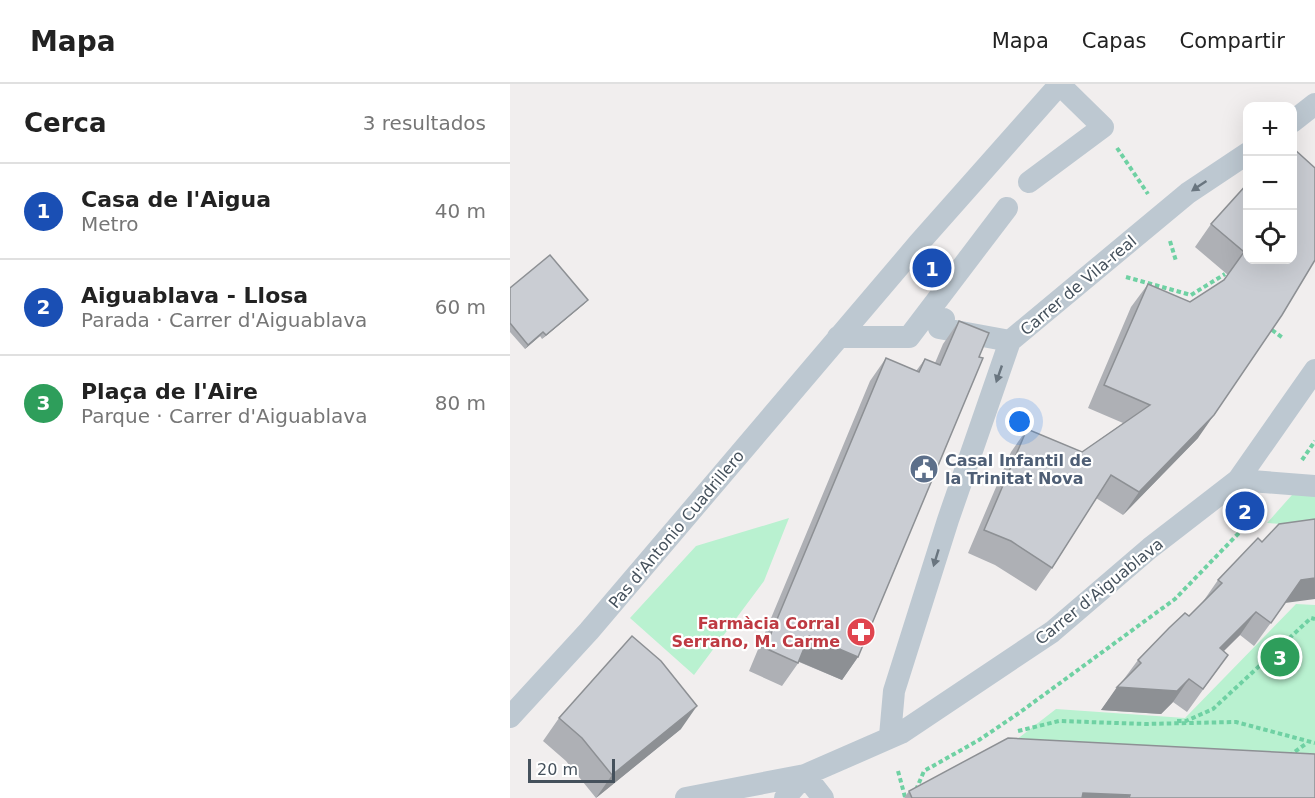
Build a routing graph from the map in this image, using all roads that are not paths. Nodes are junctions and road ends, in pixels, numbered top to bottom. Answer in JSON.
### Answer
{"nodes":[{"id":1,"x":1060,"y":84,"type":"edge"},
{"id":2,"x":1315,"y":104,"type":"edge"},
{"id":3,"x":1297,"y":119,"type":"edge"},
{"id":4,"x":1244,"y":156,"type":"edge"},
{"id":5,"x":1029,"y":182,"type":"dead end"},
{"id":6,"x":1007,"y":207,"type":"dead end"},
{"id":7,"x":958,"y":323,"type":"edge"},
{"id":8,"x":838,"y":337,"type":"junction"},
{"id":9,"x":1010,"y":341,"type":"junction"},
{"id":10,"x":1315,"y":370,"type":"edge"},
{"id":11,"x":1238,"y":480,"type":"junction"},
{"id":12,"x":1315,"y":486,"type":"edge"},
{"id":13,"x":510,"y":717,"type":"edge"},
{"id":14,"x":890,"y":736,"type":"junction"},
{"id":15,"x":805,"y":775,"type":"junction"},
{"id":16,"x":686,"y":798,"type":"edge"},
{"id":17,"x":785,"y":798,"type":"edge"},
{"id":18,"x":823,"y":798,"type":"edge"}],
"edges":[{"from":1,"to":5,"type":"street"},
{"from":1,"to":8,"type":"street","name":"Pas d'Antonio Cuadrillero"},
{"from":2,"to":3,"type":"street"},
{"from":4,"to":9,"type":"street","name":"Carrer de Vila-real","one_way":true},
{"from":6,"to":8,"type":"street"},
{"from":7,"to":9,"type":"street"},
{"from":8,"to":13,"type":"street","name":"Pas d'Antonio Cuadrillero"},
{"from":9,"to":14,"type":"street","name":"Carrer de Vila-real","one_way":true},
{"from":10,"to":11,"type":"street","name":"Carrer d'Aiguablava"},
{"from":11,"to":12,"type":"street"},
{"from":11,"to":14,"type":"street","name":"Carrer d'Aiguablava"},
{"from":14,"to":15,"type":"street","name":"Carrer d'Aiguablava"},
{"from":15,"to":16,"type":"street","name":"Carrer d'Aiguablava"},
{"from":15,"to":17,"type":"street","name":"Carrer d'Aiguablava"},
{"from":15,"to":18,"type":"street"}]}
